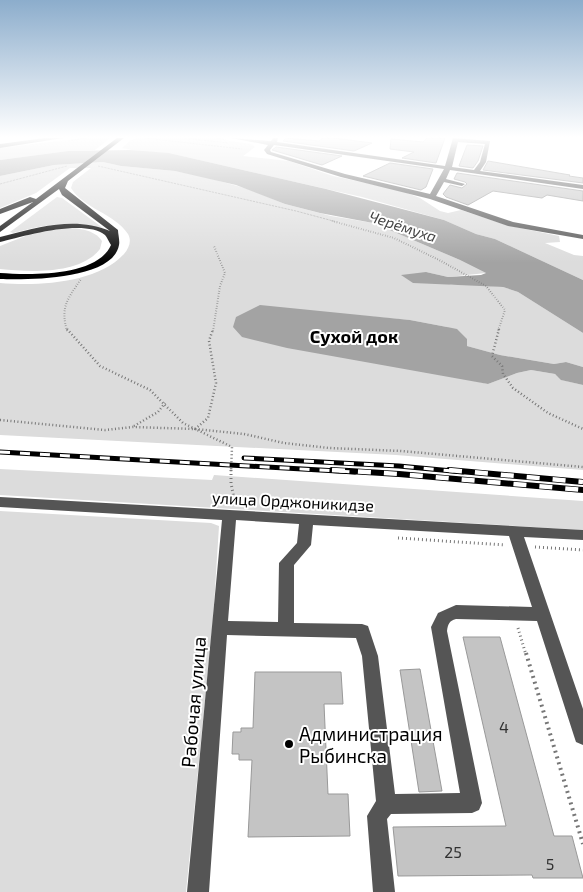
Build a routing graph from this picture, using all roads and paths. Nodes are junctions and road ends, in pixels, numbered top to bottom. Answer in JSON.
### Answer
{"nodes":[{"id":1,"x":17,"y":180,"type":"edge"},
{"id":2,"x":157,"y":180,"type":"edge"},
{"id":3,"x":358,"y":180,"type":"edge"},
{"id":4,"x":442,"y":180,"type":"joint"},
{"id":5,"x":530,"y":180,"type":"edge"},
{"id":6,"x":65,"y":181,"type":"junction"},
{"id":7,"x":0,"y":184,"type":"edge"},
{"id":8,"x":462,"y":184,"type":"dead end"},
{"id":9,"x":583,"y":187,"type":"edge"},
{"id":10,"x":432,"y":197,"type":"junction"},
{"id":11,"x":0,"y":212,"type":"edge"},
{"id":12,"x":0,"y":230,"type":"edge"},
{"id":13,"x":583,"y":237,"type":"edge"},
{"id":14,"x":0,"y":240,"type":"edge"},
{"id":15,"x":214,"y":246,"type":"dead end"},
{"id":16,"x":110,"y":254,"type":"junction"},
{"id":17,"x":86,"y":274,"type":"dead end"},
{"id":18,"x":0,"y":276,"type":"edge"},
{"id":19,"x":165,"y":403,"type":"junction"},
{"id":20,"x":0,"y":420,"type":"edge"},
{"id":21,"x":133,"y":427,"type":"junction"},
{"id":22,"x":195,"y":429,"type":"junction"},
{"id":23,"x":583,"y":429,"type":"edge"},
{"id":24,"x":583,"y":467,"type":"edge"},
{"id":25,"x":0,"y":502,"type":"edge"},
{"id":26,"x":233,"y":515,"type":"junction"},
{"id":27,"x":307,"y":519,"type":"junction"},
{"id":28,"x":515,"y":531,"type":"junction"},
{"id":29,"x":583,"y":535,"type":"edge"},
{"id":30,"x":514,"y":613,"type":"junction"},
{"id":31,"x":542,"y":614,"type":"junction"},
{"id":32,"x":221,"y":628,"type":"junction"},
{"id":33,"x":286,"y":628,"type":"junction"},
{"id":34,"x":583,"y":736,"type":"edge"},
{"id":35,"x":386,"y":804,"type":"junction"},
{"id":36,"x":583,"y":844,"type":"edge"},
{"id":37,"x":198,"y":892,"type":"edge"},
{"id":38,"x":384,"y":892,"type":"edge"}],
"edges":[{"from":1,"to":7,"type":"path"},
{"from":2,"to":23,"type":"path"},
{"from":3,"to":10,"type":"street"},
{"from":4,"to":8,"type":"street"},
{"from":4,"to":10,"type":"street"},
{"from":5,"to":9,"type":"street"},
{"from":6,"to":11,"type":"main road"},
{"from":6,"to":12,"type":"main road"},
{"from":6,"to":16,"type":"main road"},
{"from":10,"to":13,"type":"street"},
{"from":14,"to":16,"type":"main road"},
{"from":15,"to":22,"type":"path"},
{"from":16,"to":18,"type":"main road"},
{"from":17,"to":19,"type":"path"},
{"from":19,"to":21,"type":"path"},
{"from":19,"to":22,"type":"path"},
{"from":20,"to":21,"type":"path"},
{"from":21,"to":22,"type":"path"},
{"from":22,"to":24,"type":"path"},
{"from":22,"to":26,"type":"path"},
{"from":25,"to":26,"type":"street","name":"улица Орджоникидзе"},
{"from":26,"to":27,"type":"street","name":"улица Орджоникидзе"},
{"from":26,"to":32,"type":"street","name":"Рабочая улица"},
{"from":27,"to":28,"type":"street","name":"улица Орджоникидзе"},
{"from":27,"to":33,"type":"street"},
{"from":28,"to":29,"type":"street","name":"улица Орджоникидзе"},
{"from":28,"to":31,"type":"street"},
{"from":30,"to":31,"type":"street"},
{"from":30,"to":35,"type":"street"},
{"from":30,"to":36,"type":"path"},
{"from":31,"to":34,"type":"street"},
{"from":32,"to":33,"type":"street"},
{"from":32,"to":37,"type":"street","name":"Рабочая улица"},
{"from":33,"to":35,"type":"street"},
{"from":35,"to":38,"type":"street"}]}
